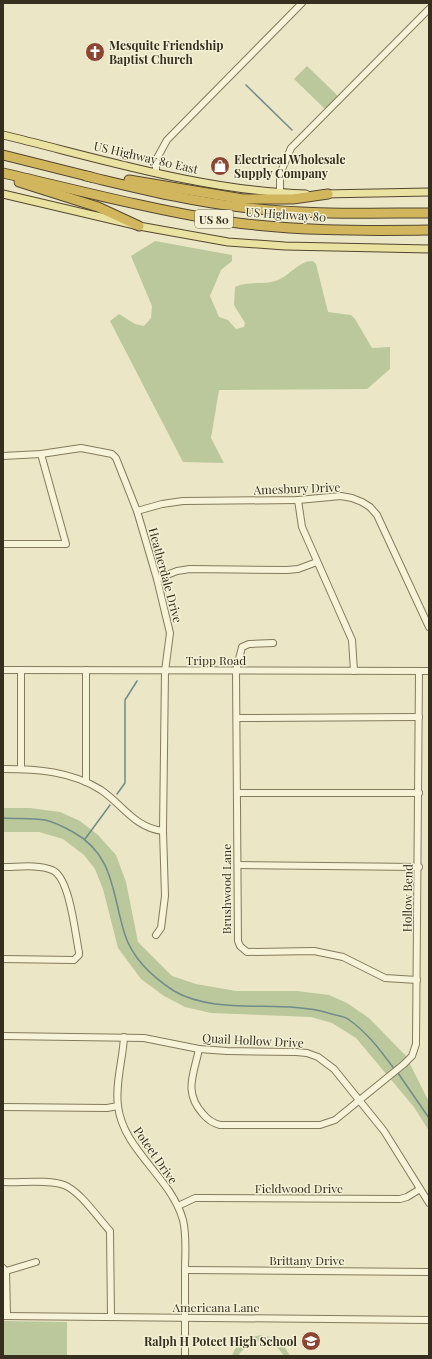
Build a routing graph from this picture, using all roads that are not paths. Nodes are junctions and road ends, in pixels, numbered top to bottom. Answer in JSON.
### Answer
{"nodes":[{"id":1,"x":302,"y":3,"type":"edge"},
{"id":2,"x":429,"y":9,"type":"edge"},
{"id":3,"x":3,"y":135,"type":"edge"},
{"id":4,"x":3,"y":156,"type":"edge"},
{"id":5,"x":156,"y":172,"type":"junction"},
{"id":6,"x":3,"y":174,"type":"edge"},
{"id":7,"x":86,"y":176,"type":"junction"},
{"id":8,"x":280,"y":192,"type":"junction"},
{"id":9,"x":429,"y":192,"type":"edge"},
{"id":10,"x":3,"y":194,"type":"edge"},
{"id":11,"x":328,"y":194,"type":"junction"},
{"id":12,"x":429,"y":213,"type":"edge"},
{"id":13,"x":139,"y":226,"type":"junction"},
{"id":14,"x":429,"y":230,"type":"edge"},
{"id":15,"x":429,"y":249,"type":"edge"},
{"id":16,"x":41,"y":454,"type":"junction"},
{"id":17,"x":3,"y":456,"type":"edge"},
{"id":18,"x":298,"y":500,"type":"junction"},
{"id":19,"x":137,"y":510,"type":"junction"},
{"id":20,"x":3,"y":544,"type":"edge"},
{"id":21,"x":318,"y":562,"type":"junction"},
{"id":22,"x":157,"y":579,"type":"junction"},
{"id":23,"x":429,"y":627,"type":"edge"},
{"id":24,"x":272,"y":643,"type":"dead end"},
{"id":25,"x":3,"y":670,"type":"edge"},
{"id":26,"x":21,"y":670,"type":"junction"},
{"id":27,"x":86,"y":670,"type":"junction"},
{"id":28,"x":165,"y":671,"type":"junction"},
{"id":29,"x":236,"y":671,"type":"junction"},
{"id":30,"x":354,"y":671,"type":"junction"},
{"id":31,"x":419,"y":671,"type":"junction"},
{"id":32,"x":429,"y":671,"type":"edge"},
{"id":33,"x":419,"y":717,"type":"junction"},
{"id":34,"x":238,"y":718,"type":"junction"},
{"id":35,"x":3,"y":770,"type":"edge"},
{"id":36,"x":21,"y":770,"type":"junction"},
{"id":37,"x":86,"y":782,"type":"junction"},
{"id":38,"x":237,"y":793,"type":"junction"},
{"id":39,"x":419,"y":793,"type":"junction"},
{"id":40,"x":163,"y":831,"type":"junction"},
{"id":41,"x":238,"y":864,"type":"junction"},
{"id":42,"x":3,"y":867,"type":"edge"},
{"id":43,"x":419,"y":867,"type":"junction"},
{"id":44,"x":156,"y":935,"type":"dead end"},
{"id":45,"x":3,"y":959,"type":"edge"},
{"id":46,"x":417,"y":980,"type":"junction"},
{"id":47,"x":3,"y":1036,"type":"edge"},
{"id":48,"x":124,"y":1037,"type":"junction"},
{"id":49,"x":200,"y":1049,"type":"junction"},
{"id":50,"x":360,"y":1100,"type":"junction"},
{"id":51,"x":118,"y":1106,"type":"junction"},
{"id":52,"x":3,"y":1107,"type":"edge"},
{"id":53,"x":3,"y":1182,"type":"edge"},
{"id":54,"x":420,"y":1189,"type":"junction"},
{"id":55,"x":429,"y":1203,"type":"edge"},
{"id":56,"x":178,"y":1206,"type":"junction"},
{"id":57,"x":36,"y":1262,"type":"dead end"},
{"id":58,"x":5,"y":1269,"type":"edge"},
{"id":59,"x":185,"y":1270,"type":"junction"},
{"id":60,"x":429,"y":1272,"type":"edge"},
{"id":61,"x":5,"y":1316,"type":"edge"},
{"id":62,"x":111,"y":1317,"type":"junction"},
{"id":63,"x":185,"y":1318,"type":"junction"},
{"id":64,"x":429,"y":1320,"type":"edge"},
{"id":65,"x":185,"y":1356,"type":"edge"}],
"edges":[{"from":1,"to":5,"type":"street"},
{"from":2,"to":8,"type":"street"},
{"from":3,"to":5,"type":"main road","name":"US Highway 80 East"},
{"from":4,"to":7,"type":"highway","number":"US 80"},
{"from":5,"to":8,"type":"main road","name":"US Highway 80 East"},
{"from":6,"to":13,"type":"highway"},
{"from":6,"to":14,"type":"highway","name":"US Highway 80","number":"US 80"},
{"from":7,"to":11,"type":"highway"},
{"from":7,"to":12,"type":"highway","name":"US Highway 80","number":"US 80"},
{"from":8,"to":11,"type":"main road","name":"US Highway 80 East"},
{"from":9,"to":11,"type":"main road","name":"US Highway 80 East"},
{"from":10,"to":13,"type":"main road"},
{"from":13,"to":15,"type":"main road"},
{"from":16,"to":17,"type":"street","name":"Heatherdale Drive"},
{"from":16,"to":19,"type":"street","name":"Heatherdale Drive"},
{"from":16,"to":20,"type":"street"},
{"from":18,"to":19,"type":"street","name":"Amesbury Drive"},
{"from":18,"to":21,"type":"street"},
{"from":18,"to":23,"type":"street","name":"Amesbury Drive"},
{"from":19,"to":22,"type":"street","name":"Heatherdale Drive"},
{"from":21,"to":22,"type":"street"},
{"from":21,"to":30,"type":"street"},
{"from":22,"to":28,"type":"street","name":"Heatherdale Drive"},
{"from":24,"to":29,"type":"street","name":"Brushwood Lane"},
{"from":25,"to":26,"type":"street","name":"Tripp Road"},
{"from":26,"to":27,"type":"street","name":"Tripp Road"},
{"from":26,"to":36,"type":"street"},
{"from":27,"to":28,"type":"street","name":"Tripp Road"},
{"from":27,"to":37,"type":"street"},
{"from":28,"to":29,"type":"street","name":"Tripp Road"},
{"from":28,"to":40,"type":"street","name":"Heatherdale Drive"},
{"from":29,"to":30,"type":"street","name":"Tripp Road"},
{"from":29,"to":34,"type":"street","name":"Brushwood Lane"},
{"from":30,"to":31,"type":"street","name":"Tripp Road"},
{"from":31,"to":32,"type":"street","name":"Tripp Road"},
{"from":31,"to":33,"type":"street","name":"Hollow Bend"},
{"from":33,"to":34,"type":"street"},
{"from":33,"to":39,"type":"street","name":"Hollow Bend"},
{"from":34,"to":38,"type":"street","name":"Brushwood Lane"},
{"from":35,"to":36,"type":"street"},
{"from":36,"to":37,"type":"street"},
{"from":37,"to":40,"type":"street"},
{"from":38,"to":39,"type":"street"},
{"from":38,"to":41,"type":"street","name":"Brushwood Lane"},
{"from":39,"to":43,"type":"street","name":"Hollow Bend"},
{"from":40,"to":44,"type":"street","name":"Heatherdale Drive"},
{"from":41,"to":43,"type":"street"},
{"from":41,"to":46,"type":"street","name":"Brushwood Lane"},
{"from":42,"to":45,"type":"street"},
{"from":43,"to":46,"type":"street","name":"Hollow Bend"},
{"from":46,"to":50,"type":"street","name":"Hollow Bend"},
{"from":47,"to":48,"type":"street","name":"Quail Hollow Drive"},
{"from":48,"to":49,"type":"street","name":"Quail Hollow Drive"},
{"from":48,"to":51,"type":"street","name":"Poteet Drive"},
{"from":49,"to":50,"type":"street","name":"Quail Hollow Drive"},
{"from":49,"to":50,"type":"street","name":"Hollow Bend"},
{"from":50,"to":54,"type":"street","name":"Quail Hollow Drive"},
{"from":51,"to":52,"type":"street"},
{"from":51,"to":56,"type":"street","name":"Poteet Drive"},
{"from":53,"to":62,"type":"street"},
{"from":54,"to":55,"type":"street","name":"Quail Hollow Drive"},
{"from":54,"to":56,"type":"street","name":"Fieldwood Drive"},
{"from":56,"to":59,"type":"street","name":"Poteet Drive"},
{"from":57,"to":58,"type":"street"},
{"from":58,"to":61,"type":"street"},
{"from":59,"to":60,"type":"street","name":"Brittany Drive"},
{"from":59,"to":63,"type":"street","name":"Poteet Drive"},
{"from":61,"to":62,"type":"street","name":"Americana Lane"},
{"from":62,"to":63,"type":"street","name":"Americana Lane"},
{"from":63,"to":64,"type":"street","name":"Americana Lane"},
{"from":63,"to":65,"type":"street","name":"Poteet Drive"}]}
